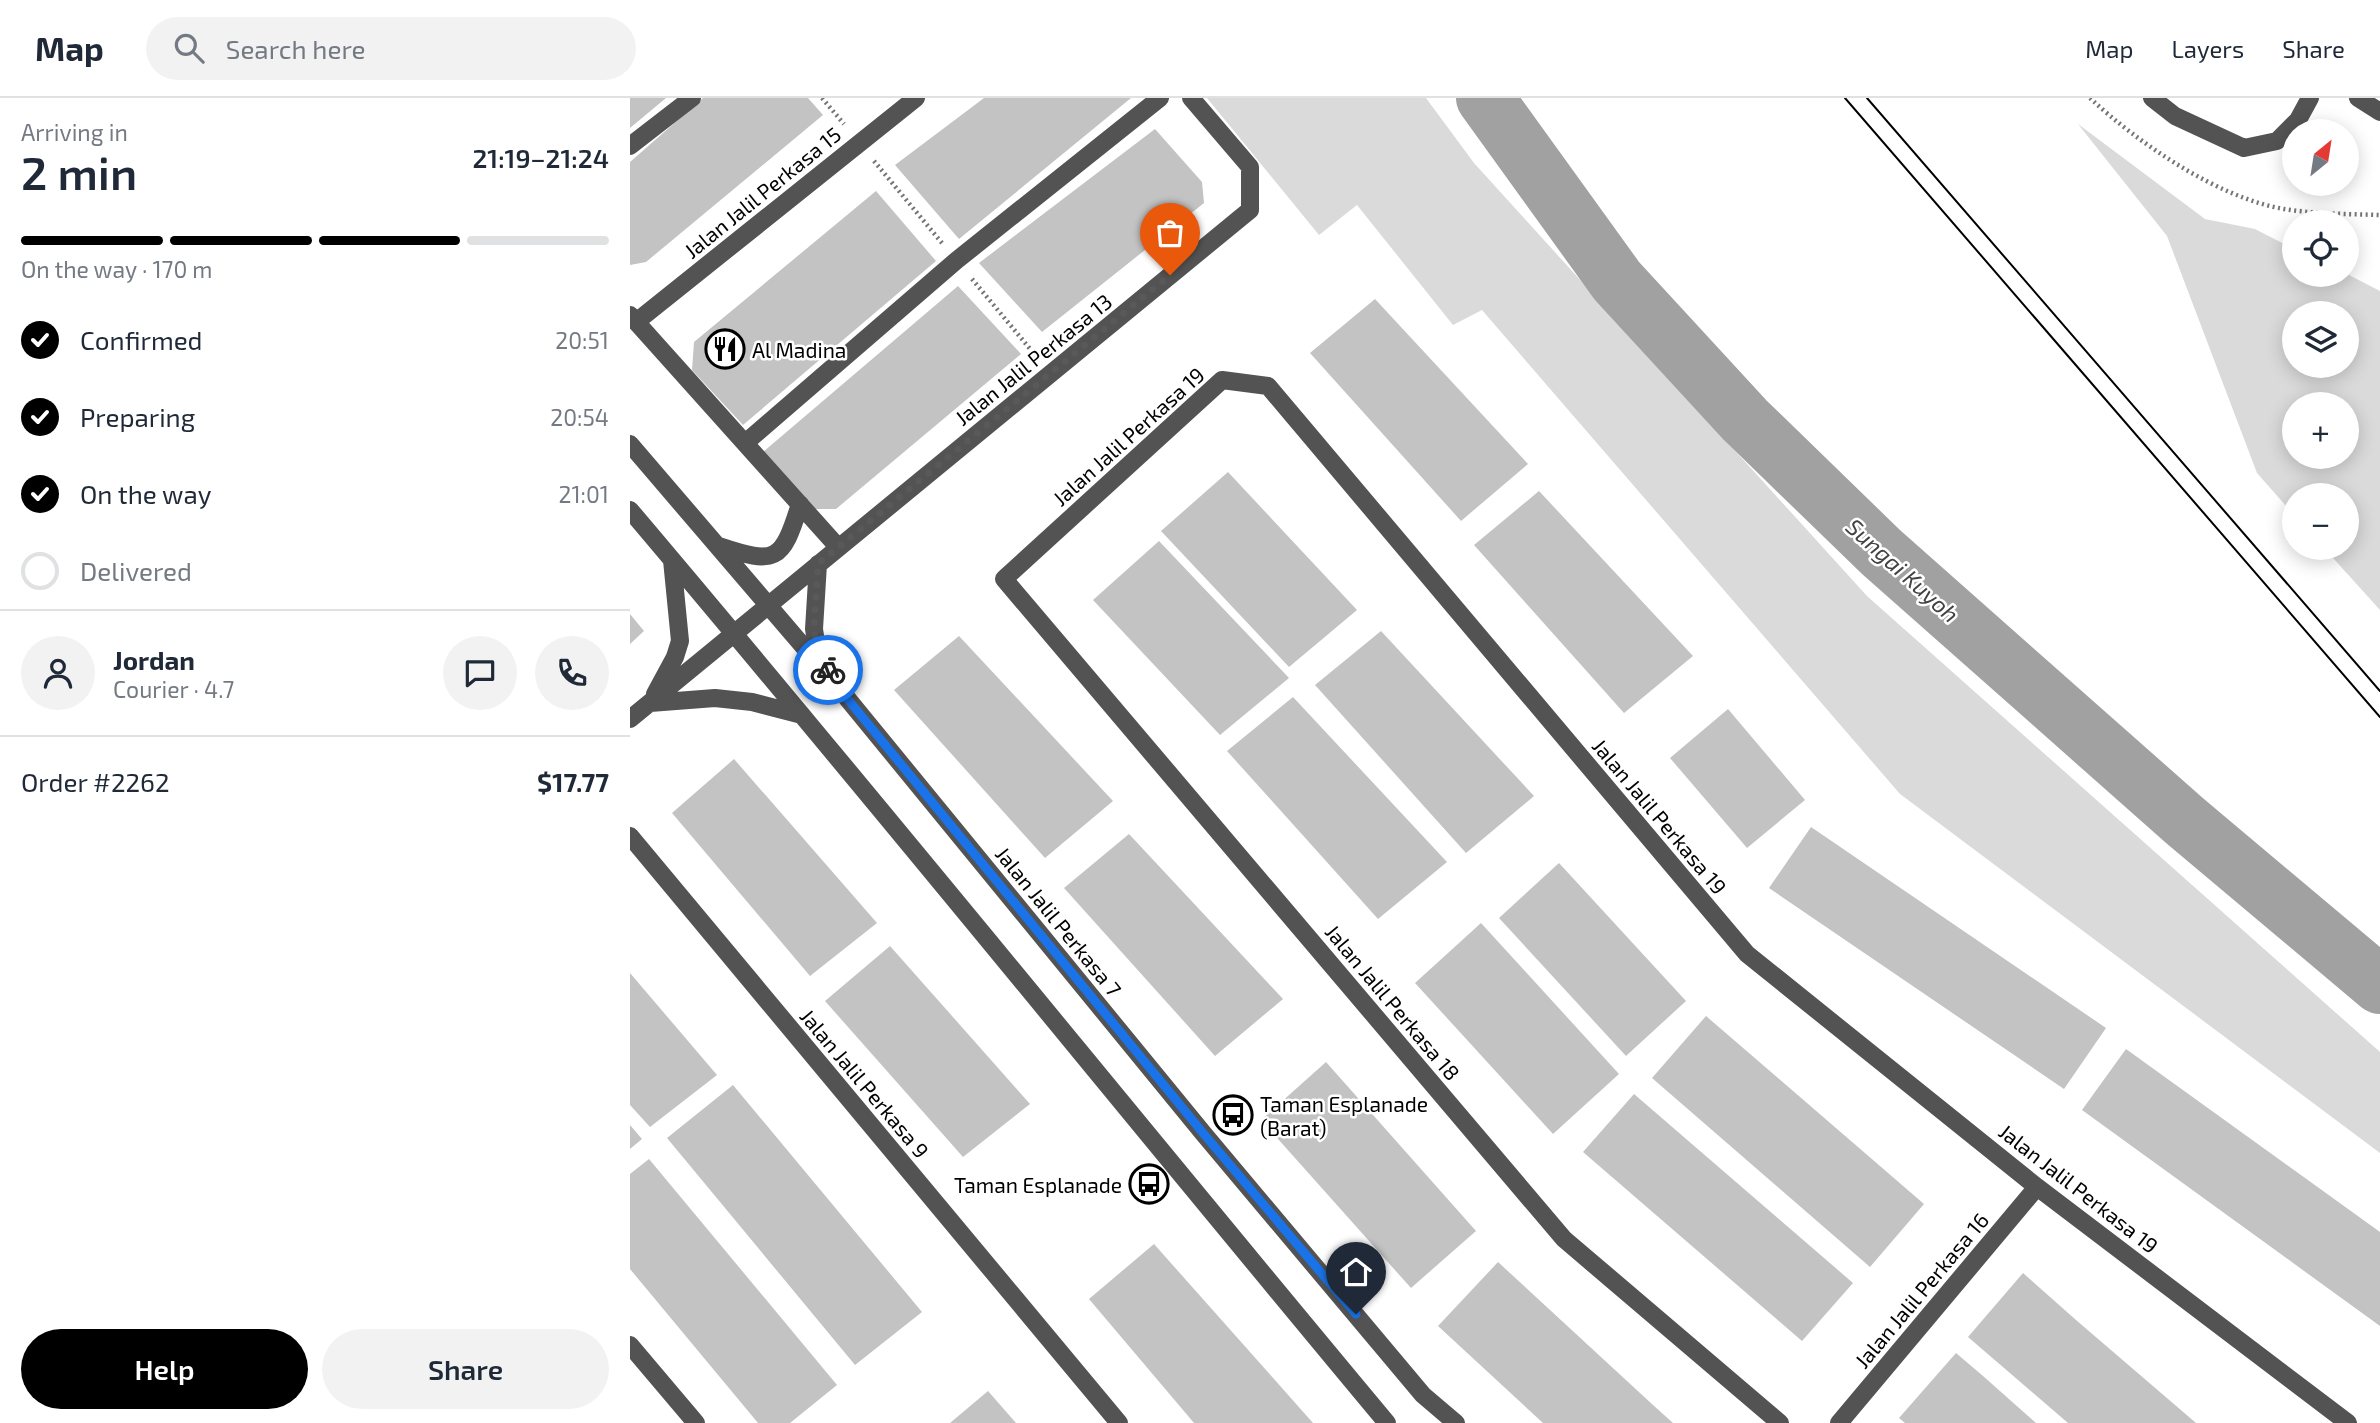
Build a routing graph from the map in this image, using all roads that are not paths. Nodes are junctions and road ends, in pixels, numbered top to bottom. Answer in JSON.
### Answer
{"nodes":[{"id":1,"x":692,"y":98,"type":"edge"},
{"id":2,"x":916,"y":98,"type":"edge"},
{"id":3,"x":1160,"y":98,"type":"edge"},
{"id":4,"x":1191,"y":98,"type":"edge"},
{"id":5,"x":2152,"y":98,"type":"edge"},
{"id":6,"x":2310,"y":98,"type":"edge"},
{"id":7,"x":2358,"y":98,"type":"edge"},
{"id":8,"x":2380,"y":112,"type":"edge"},
{"id":9,"x":630,"y":146,"type":"edge"},
{"id":10,"x":633,"y":318,"type":"edge"},
{"id":11,"x":745,"y":443,"type":"junction"},
{"id":12,"x":630,"y":444,"type":"edge"},
{"id":13,"x":800,"y":504,"type":"junction"},
{"id":14,"x":630,"y":510,"type":"edge"},
{"id":15,"x":716,"y":545,"type":"junction"},
{"id":16,"x":838,"y":547,"type":"junction"},
{"id":17,"x":672,"y":560,"type":"junction"},
{"id":18,"x":818,"y":564,"type":"junction"},
{"id":19,"x":1004,"y":579,"type":"joint"},
{"id":20,"x":768,"y":605,"type":"junction"},
{"id":21,"x":734,"y":634,"type":"junction"},
{"id":22,"x":833,"y":681,"type":"junction"},
{"id":23,"x":650,"y":703,"type":"junction"},
{"id":24,"x":802,"y":715,"type":"junction"},
{"id":25,"x":630,"y":719,"type":"edge"},
{"id":26,"x":630,"y":836,"type":"edge"},
{"id":27,"x":2038,"y":1187,"type":"junction"},
{"id":28,"x":630,"y":1345,"type":"edge"},
{"id":29,"x":696,"y":1423,"type":"edge"},
{"id":30,"x":1119,"y":1423,"type":"edge"},
{"id":31,"x":1387,"y":1423,"type":"edge"},
{"id":32,"x":1456,"y":1423,"type":"edge"},
{"id":33,"x":1780,"y":1423,"type":"edge"},
{"id":34,"x":1839,"y":1423,"type":"edge"},
{"id":35,"x":2348,"y":1423,"type":"edge"}],
"edges":[{"from":1,"to":9,"type":"street"},
{"from":2,"to":10,"type":"street","name":"Jalan Jalil Perkasa 15"},
{"from":3,"to":11,"type":"street"},
{"from":4,"to":16,"type":"street","name":"Jalan Jalil Perkasa 13"},
{"from":5,"to":6,"type":"street"},
{"from":7,"to":8,"type":"street"},
{"from":10,"to":11,"type":"street"},
{"from":11,"to":13,"type":"street"},
{"from":12,"to":15,"type":"street","name":"Jalan Jalil Perkasa 7"},
{"from":13,"to":15,"type":"street"},
{"from":13,"to":16,"type":"street"},
{"from":14,"to":17,"type":"street"},
{"from":15,"to":20,"type":"street","name":"Jalan Jalil Perkasa 7"},
{"from":16,"to":18,"type":"street","name":"Jalan Jalil Perkasa 13"},
{"from":17,"to":21,"type":"street"},
{"from":17,"to":23,"type":"street"},
{"from":18,"to":20,"type":"street","name":"Jalan Jalil Perkasa 13"},
{"from":18,"to":22,"type":"street"},
{"from":19,"to":27,"type":"street","name":"Jalan Jalil Perkasa 19"},
{"from":19,"to":33,"type":"street","name":"Jalan Jalil Perkasa 18"},
{"from":20,"to":21,"type":"street","name":"Jalan Jalil Perkasa 13"},
{"from":20,"to":22,"type":"street","name":"Jalan Jalil Perkasa 7"},
{"from":21,"to":23,"type":"street","name":"Jalan Jalil Perkasa 13"},
{"from":21,"to":24,"type":"street"},
{"from":22,"to":32,"type":"street","name":"Jalan Jalil Perkasa 7"},
{"from":23,"to":24,"type":"street"},
{"from":23,"to":25,"type":"street","name":"Jalan Jalil Perkasa 13"},
{"from":24,"to":31,"type":"street"},
{"from":26,"to":30,"type":"street","name":"Jalan Jalil Perkasa 9"},
{"from":27,"to":34,"type":"street","name":"Jalan Jalil Perkasa 16"},
{"from":27,"to":35,"type":"street","name":"Jalan Jalil Perkasa 19"},
{"from":28,"to":29,"type":"street"}]}
